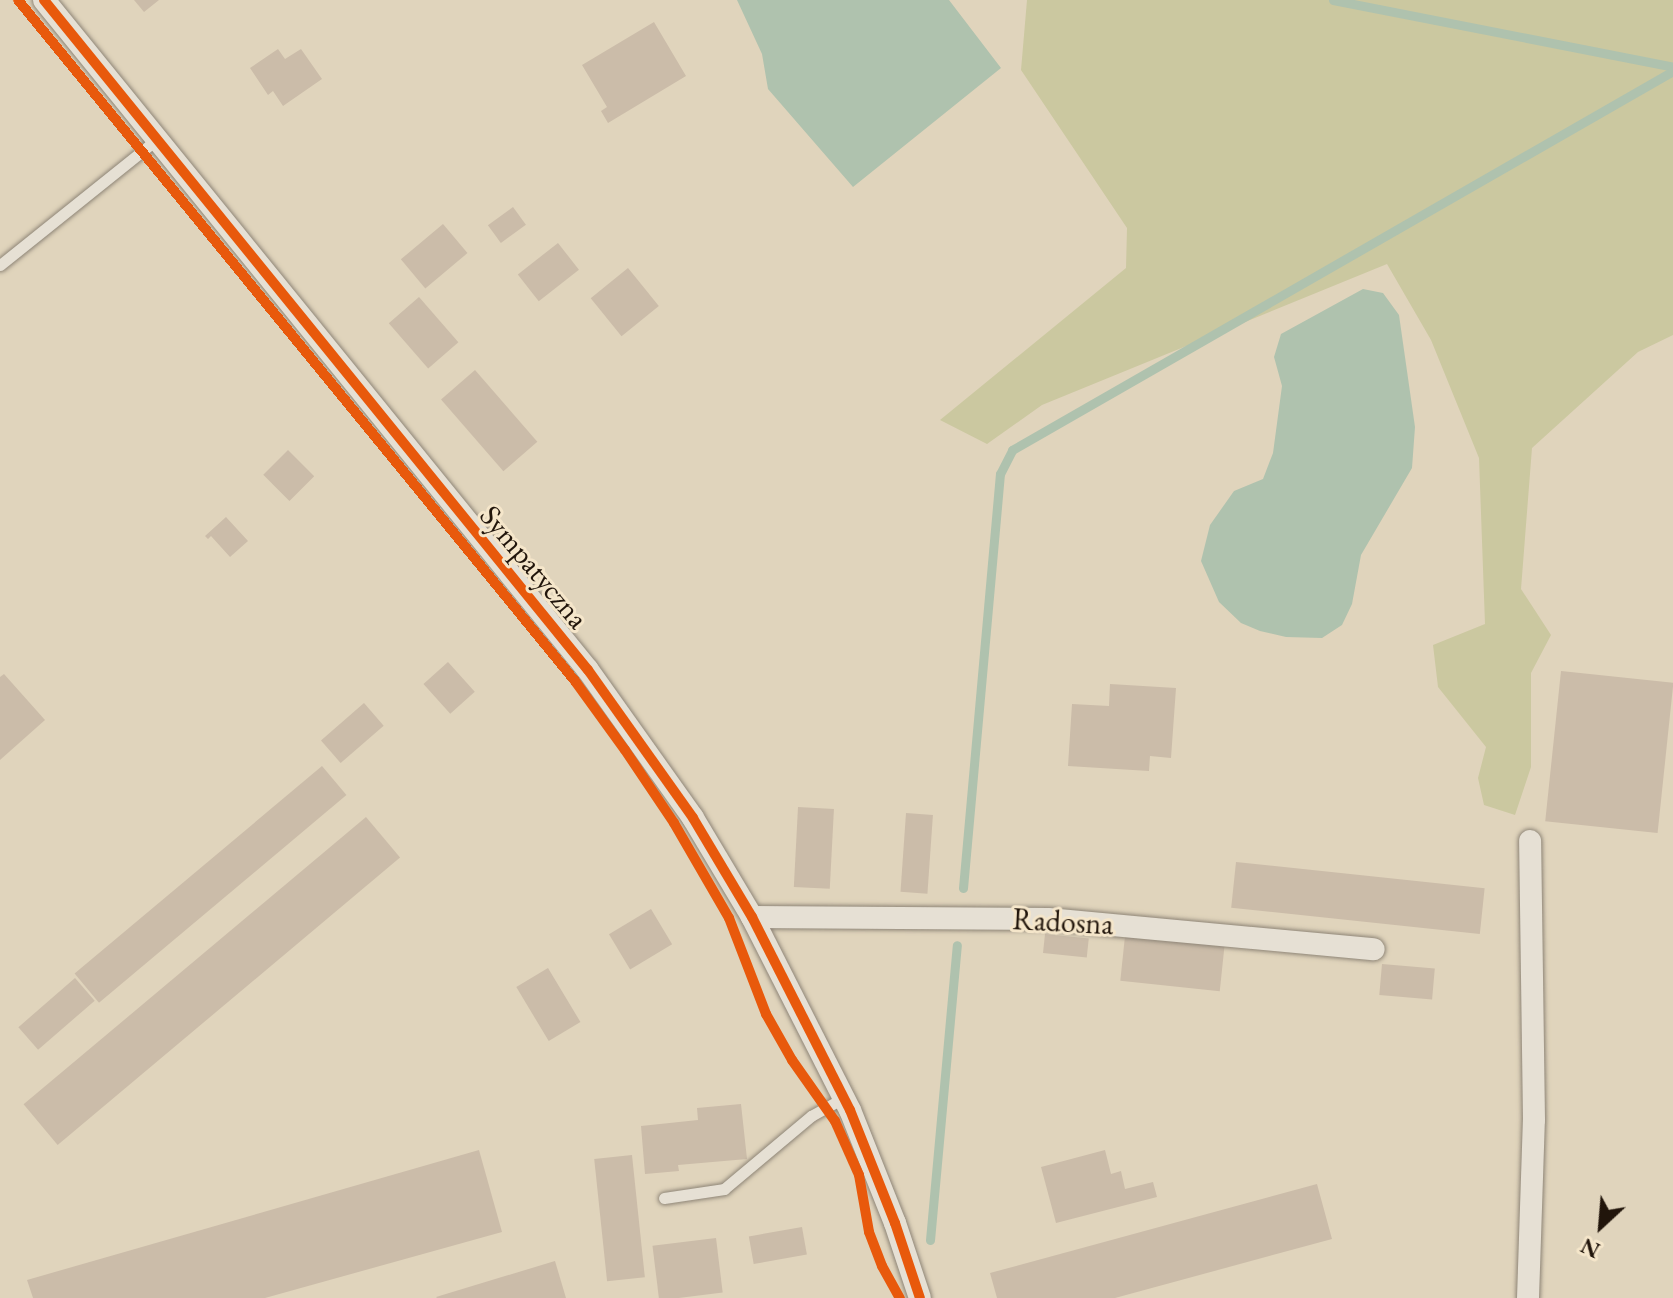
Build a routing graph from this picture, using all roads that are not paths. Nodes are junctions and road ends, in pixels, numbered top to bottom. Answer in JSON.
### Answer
{"nodes":[{"id":1,"x":44,"y":0,"type":"edge"},
{"id":2,"x":157,"y":139,"type":"junction"},
{"id":3,"x":0,"y":265,"type":"edge"},
{"id":4,"x":1530,"y":841,"type":"dead end"},
{"id":5,"x":752,"y":917,"type":"junction"},
{"id":6,"x":1374,"y":949,"type":"dead end"},
{"id":7,"x":843,"y":1098,"type":"junction"},
{"id":8,"x":664,"y":1198,"type":"dead end"},
{"id":9,"x":920,"y":1298,"type":"edge"},
{"id":10,"x":1528,"y":1298,"type":"edge"}],
"edges":[{"from":1,"to":2,"type":"street","name":"Sympatyczna"},
{"from":2,"to":3,"type":"lane"},
{"from":2,"to":5,"type":"street","name":"Sympatyczna"},
{"from":4,"to":10,"type":"street"},
{"from":5,"to":6,"type":"street","name":"Radosna"},
{"from":5,"to":7,"type":"street","name":"Sympatyczna"},
{"from":7,"to":8,"type":"lane"},
{"from":7,"to":9,"type":"street","name":"Sympatyczna"}]}
